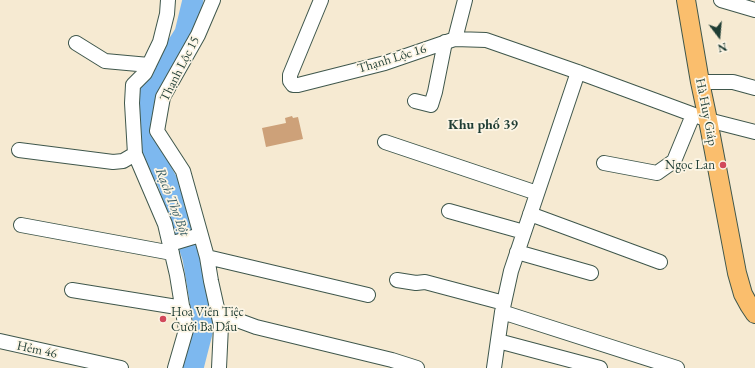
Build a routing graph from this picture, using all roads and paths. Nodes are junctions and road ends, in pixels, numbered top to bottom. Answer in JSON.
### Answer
{"nodes":[{"id":1,"x":168,"y":0,"type":"edge"},
{"id":2,"x":213,"y":0,"type":"edge"},
{"id":3,"x":321,"y":0,"type":"edge"},
{"id":4,"x":465,"y":0,"type":"edge"},
{"id":5,"x":686,"y":0,"type":"edge"},
{"id":6,"x":721,"y":0,"type":"edge"},
{"id":7,"x":755,"y":10,"type":"edge"},
{"id":8,"x":450,"y":41,"type":"junction"},
{"id":9,"x":76,"y":43,"type":"dead end"},
{"id":10,"x":149,"y":65,"type":"junction"},
{"id":11,"x":578,"y":72,"type":"junction"},
{"id":12,"x":700,"y":82,"type":"junction"},
{"id":13,"x":755,"y":88,"type":"edge"},
{"id":14,"x":415,"y":101,"type":"dead end"},
{"id":15,"x":701,"y":117,"type":"junction"},
{"id":16,"x":755,"y":132,"type":"edge"},
{"id":17,"x":385,"y":142,"type":"dead end"},
{"id":18,"x":19,"y":150,"type":"dead end"},
{"id":19,"x":134,"y":154,"type":"junction"},
{"id":20,"x":604,"y":163,"type":"dead end"},
{"id":21,"x":537,"y":193,"type":"junction"},
{"id":22,"x":449,"y":211,"type":"dead end"},
{"id":23,"x":530,"y":214,"type":"junction"},
{"id":24,"x":21,"y":225,"type":"dead end"},
{"id":25,"x":524,"y":232,"type":"junction"},
{"id":26,"x":200,"y":235,"type":"junction"},
{"id":27,"x":171,"y":248,"type":"junction"},
{"id":28,"x":517,"y":252,"type":"junction"},
{"id":29,"x":207,"y":257,"type":"junction"},
{"id":30,"x":660,"y":262,"type":"dead end"},
{"id":31,"x":591,"y":273,"type":"dead end"},
{"id":32,"x":397,"y":280,"type":"dead end"},
{"id":33,"x":72,"y":290,"type":"dead end"},
{"id":34,"x":368,"y":295,"type":"dead end"},
{"id":35,"x":183,"y":308,"type":"junction"},
{"id":36,"x":503,"y":308,"type":"junction"},
{"id":37,"x":218,"y":313,"type":"junction"},
{"id":38,"x":755,"y":314,"type":"edge"},
{"id":39,"x":0,"y":341,"type":"edge"},
{"id":40,"x":498,"y":341,"type":"junction"},
{"id":41,"x":121,"y":368,"type":"edge"},
{"id":42,"x":175,"y":368,"type":"edge"},
{"id":43,"x":219,"y":368,"type":"edge"},
{"id":44,"x":417,"y":368,"type":"edge"},
{"id":45,"x":494,"y":368,"type":"edge"},
{"id":46,"x":600,"y":368,"type":"edge"},
{"id":47,"x":677,"y":368,"type":"edge"}],
"edges":[{"from":1,"to":10,"type":"street"},
{"from":2,"to":26,"type":"street","name":"Thạnh Lộc 15"},
{"from":3,"to":8,"type":"street","name":"Thạnh Lộc 16"},
{"from":4,"to":8,"type":"street"},
{"from":5,"to":12,"type":"main road","name":"Hà Huy Giáp"},
{"from":6,"to":7,"type":"street"},
{"from":8,"to":11,"type":"street","name":"Thạnh Lộc 16"},
{"from":8,"to":14,"type":"street"},
{"from":9,"to":10,"type":"street"},
{"from":10,"to":19,"type":"street"},
{"from":11,"to":15,"type":"street","name":"Thạnh Lộc 16"},
{"from":11,"to":21,"type":"street"},
{"from":12,"to":13,"type":"street"},
{"from":12,"to":15,"type":"main road","name":"Hà Huy Giáp"},
{"from":15,"to":16,"type":"street","name":"Thạnh Lộc 16"},
{"from":15,"to":20,"type":"street"},
{"from":15,"to":38,"type":"main road","name":"Hà Huy Giáp"},
{"from":17,"to":21,"type":"street"},
{"from":18,"to":19,"type":"street"},
{"from":19,"to":27,"type":"street"},
{"from":21,"to":23,"type":"street"},
{"from":22,"to":25,"type":"street"},
{"from":23,"to":25,"type":"street"},
{"from":23,"to":30,"type":"street"},
{"from":24,"to":27,"type":"street"},
{"from":25,"to":28,"type":"street"},
{"from":26,"to":27,"type":"street"},
{"from":26,"to":29,"type":"street","name":"Thạnh Lộc 15"},
{"from":27,"to":35,"type":"street"},
{"from":28,"to":31,"type":"street"},
{"from":28,"to":36,"type":"street"},
{"from":29,"to":34,"type":"street"},
{"from":29,"to":37,"type":"street","name":"Thạnh Lộc 15"},
{"from":32,"to":36,"type":"street"},
{"from":33,"to":35,"type":"street"},
{"from":35,"to":42,"type":"street"},
{"from":36,"to":40,"type":"street"},
{"from":36,"to":47,"type":"street"},
{"from":37,"to":43,"type":"street","name":"Thạnh Lộc 15"},
{"from":37,"to":44,"type":"street"},
{"from":39,"to":41,"type":"street","name":"Hẻm 46"},
{"from":40,"to":45,"type":"street"},
{"from":40,"to":46,"type":"street"}]}
